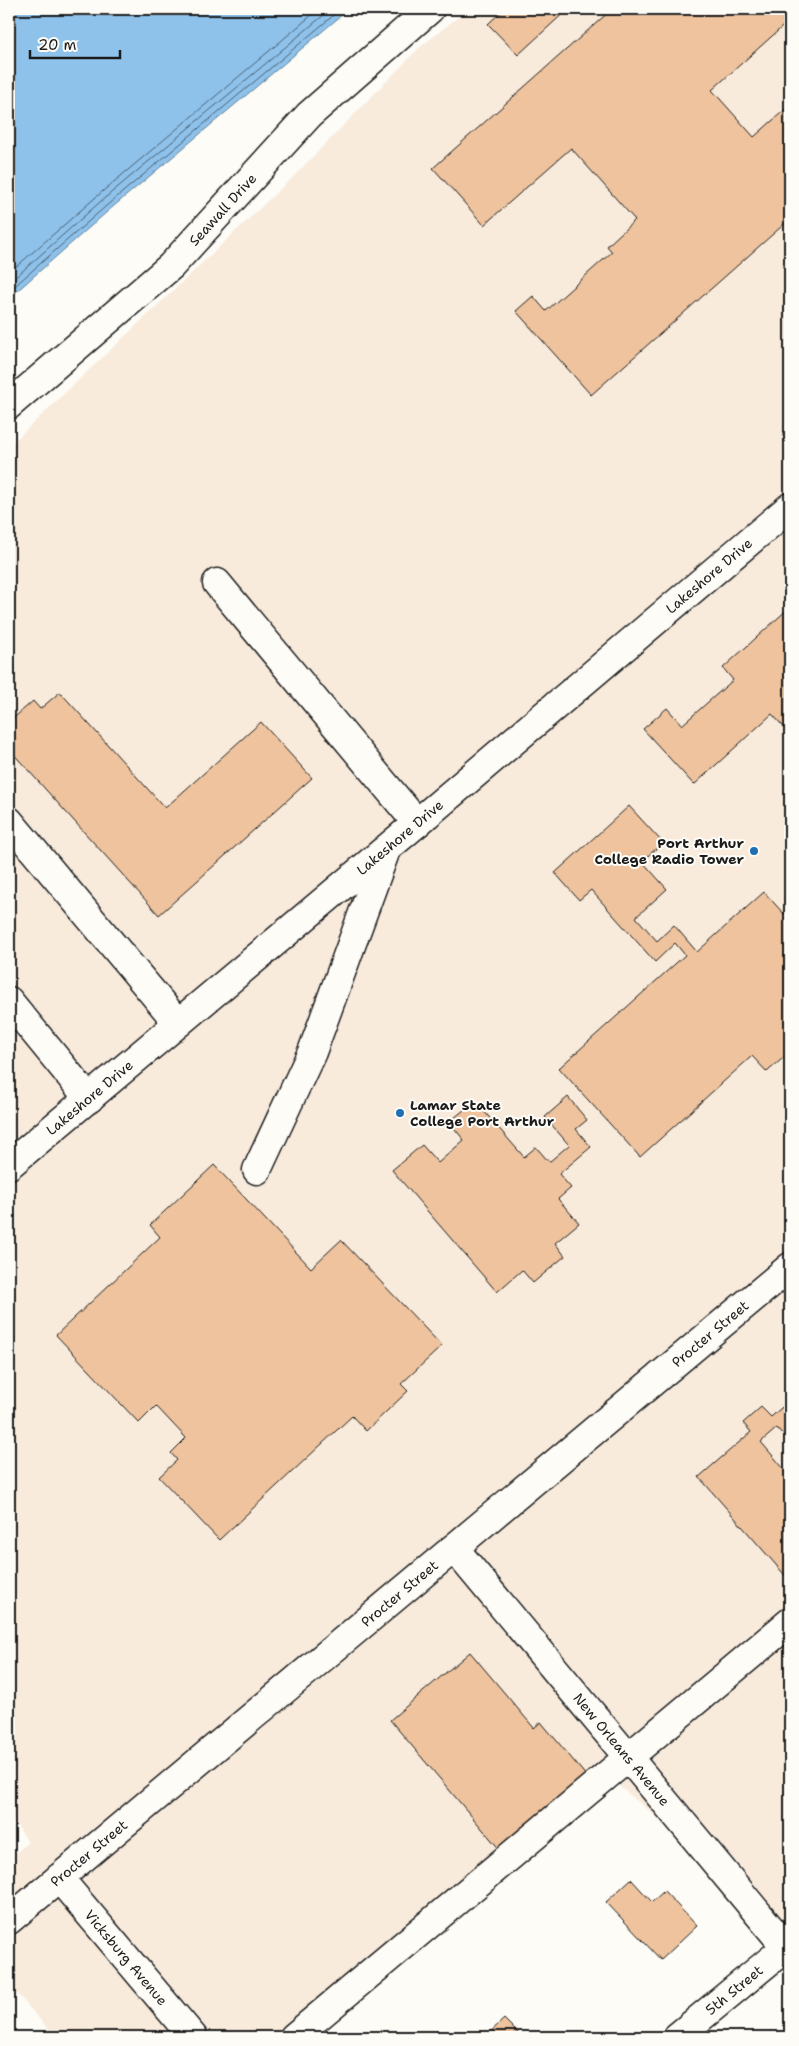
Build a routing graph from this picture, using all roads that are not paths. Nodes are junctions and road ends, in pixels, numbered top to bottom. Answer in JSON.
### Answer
{"nodes":[{"id":1,"x":430,"y":9,"type":"edge"},
{"id":2,"x":9,"y":404,"type":"edge"},
{"id":3,"x":790,"y":507,"type":"edge"},
{"id":4,"x":217,"y":583,"type":"dead end"},
{"id":5,"x":9,"y":821,"type":"edge"},
{"id":6,"x":417,"y":823,"type":"junction"},
{"id":7,"x":386,"y":849,"type":"junction"},
{"id":8,"x":9,"y":1002,"type":"edge"},
{"id":9,"x":178,"y":1023,"type":"junction"},
{"id":10,"x":89,"y":1098,"type":"junction"},
{"id":11,"x":9,"y":1165,"type":"edge"},
{"id":12,"x":257,"y":1170,"type":"dead end"},
{"id":13,"x":790,"y":1267,"type":"edge"},
{"id":14,"x":454,"y":1548,"type":"junction"},
{"id":15,"x":790,"y":1622,"type":"edge"},
{"id":16,"x":629,"y":1757,"type":"junction"},
{"id":17,"x":59,"y":1878,"type":"junction"},
{"id":18,"x":9,"y":1920,"type":"edge"},
{"id":19,"x":789,"y":1947,"type":"edge"},
{"id":20,"x":193,"y":2037,"type":"edge"},
{"id":21,"x":294,"y":2037,"type":"edge"},
{"id":22,"x":677,"y":2037,"type":"edge"}],
"edges":[{"from":1,"to":2,"type":"street","name":"Seawall Drive"},
{"from":3,"to":6,"type":"street","name":"Lakeshore Drive"},
{"from":4,"to":6,"type":"street"},
{"from":5,"to":9,"type":"street"},
{"from":6,"to":7,"type":"street","name":"Lakeshore Drive"},
{"from":7,"to":9,"type":"street","name":"Lakeshore Drive"},
{"from":7,"to":12,"type":"street"},
{"from":8,"to":10,"type":"street"},
{"from":9,"to":10,"type":"street","name":"Lakeshore Drive"},
{"from":10,"to":11,"type":"street","name":"Lakeshore Drive"},
{"from":13,"to":14,"type":"street","name":"Procter Street"},
{"from":14,"to":16,"type":"street","name":"New Orleans Avenue"},
{"from":14,"to":17,"type":"street","name":"Procter Street"},
{"from":15,"to":16,"type":"street"},
{"from":16,"to":19,"type":"street","name":"New Orleans Avenue"},
{"from":16,"to":21,"type":"street"},
{"from":17,"to":18,"type":"street","name":"Procter Street"},
{"from":17,"to":20,"type":"street","name":"Vicksburg Avenue"},
{"from":19,"to":22,"type":"street","name":"5th Street"}]}
